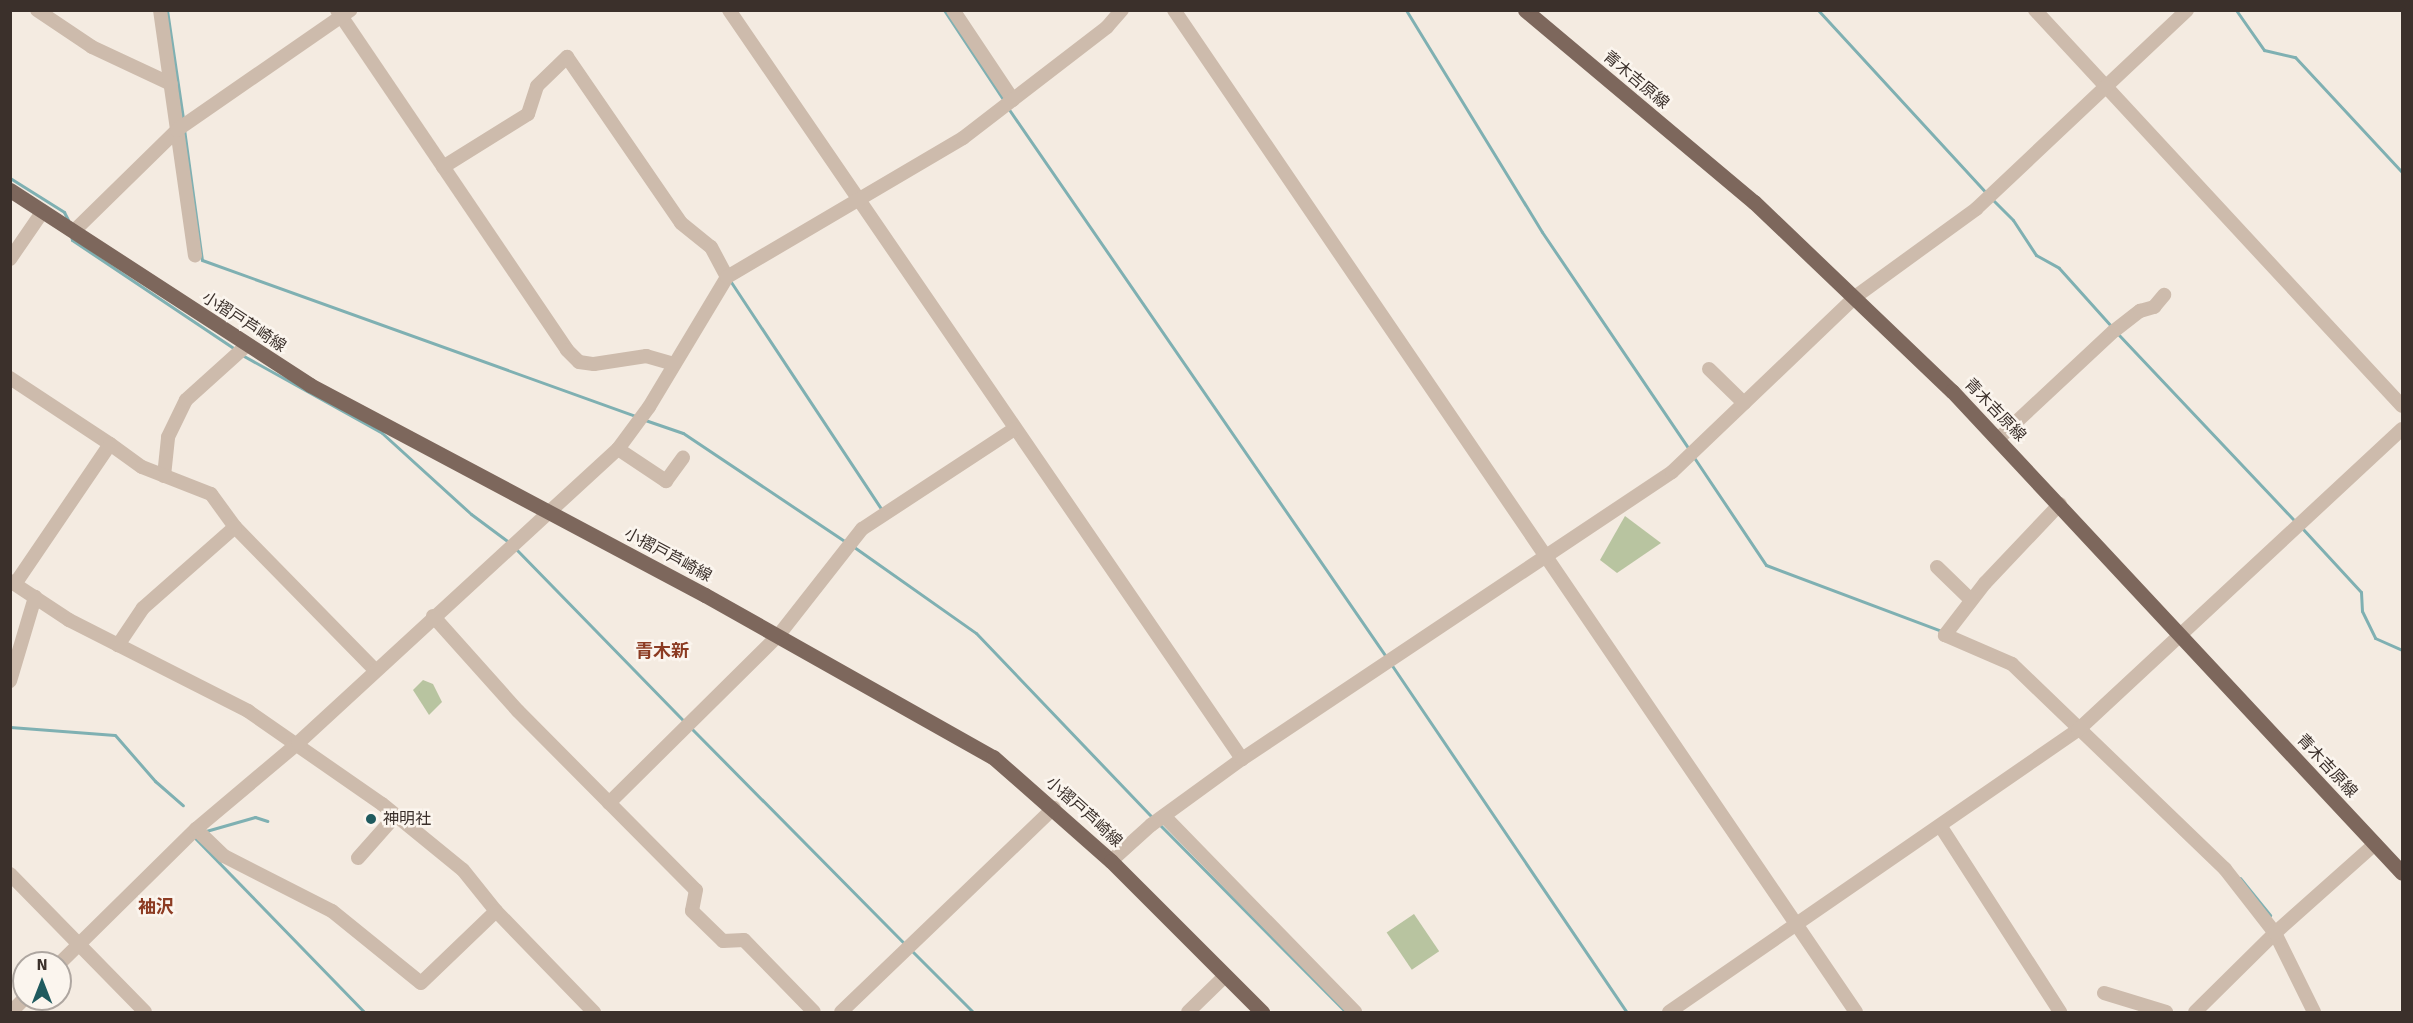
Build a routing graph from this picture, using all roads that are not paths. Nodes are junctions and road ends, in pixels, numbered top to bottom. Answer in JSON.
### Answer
{"nodes":[{"id":1,"x":37,"y":10,"type":"edge"},
{"id":2,"x":160,"y":10,"type":"edge"},
{"id":3,"x":729,"y":10,"type":"edge"},
{"id":4,"x":953,"y":10,"type":"edge"},
{"id":5,"x":1122,"y":10,"type":"edge"},
{"id":6,"x":1174,"y":10,"type":"edge"},
{"id":7,"x":1525,"y":10,"type":"edge"},
{"id":8,"x":2035,"y":10,"type":"edge"},
{"id":9,"x":2187,"y":10,"type":"edge"},
{"id":10,"x":343,"y":13,"type":"edge"},
{"id":11,"x":171,"y":84,"type":"junction"},
{"id":12,"x":2106,"y":86,"type":"junction"},
{"id":13,"x":1014,"y":100,"type":"junction"},
{"id":14,"x":177,"y":130,"type":"junction"},
{"id":15,"x":443,"y":167,"type":"junction"},
{"id":16,"x":10,"y":190,"type":"edge"},
{"id":17,"x":859,"y":199,"type":"junction"},
{"id":18,"x":43,"y":212,"type":"junction"},
{"id":19,"x":74,"y":231,"type":"junction"},
{"id":20,"x":195,"y":256,"type":"dead end"},
{"id":21,"x":10,"y":260,"type":"edge"},
{"id":22,"x":727,"y":278,"type":"junction"},
{"id":23,"x":2164,"y":295,"type":"dead end"},
{"id":24,"x":1856,"y":297,"type":"junction"},
{"id":25,"x":246,"y":346,"type":"junction"},
{"id":26,"x":674,"y":364,"type":"junction"},
{"id":27,"x":1709,"y":369,"type":"dead end"},
{"id":28,"x":10,"y":378,"type":"edge"},
{"id":29,"x":1743,"y":403,"type":"junction"},
{"id":30,"x":2403,"y":406,"type":"edge"},
{"id":31,"x":1014,"y":429,"type":"junction"},
{"id":32,"x":2403,"y":429,"type":"edge"},
{"id":33,"x":1998,"y":439,"type":"junction"},
{"id":34,"x":110,"y":444,"type":"junction"},
{"id":35,"x":618,"y":449,"type":"junction"},
{"id":36,"x":683,"y":458,"type":"dead end"},
{"id":37,"x":164,"y":476,"type":"junction"},
{"id":38,"x":2060,"y":504,"type":"junction"},
{"id":39,"x":548,"y":510,"type":"junction"},
{"id":40,"x":235,"y":527,"type":"junction"},
{"id":41,"x":1545,"y":555,"type":"junction"},
{"id":42,"x":1936,"y":567,"type":"dead end"},
{"id":43,"x":13,"y":583,"type":"edge"},
{"id":44,"x":35,"y":597,"type":"junction"},
{"id":45,"x":1971,"y":600,"type":"junction"},
{"id":46,"x":433,"y":616,"type":"junction"},
{"id":47,"x":2179,"y":634,"type":"junction"},
{"id":48,"x":778,"y":636,"type":"junction"},
{"id":49,"x":118,"y":645,"type":"junction"},
{"id":50,"x":375,"y":670,"type":"junction"},
{"id":51,"x":10,"y":681,"type":"edge"},
{"id":52,"x":2078,"y":730,"type":"junction"},
{"id":53,"x":298,"y":743,"type":"junction"},
{"id":54,"x":1242,"y":759,"type":"junction"},
{"id":55,"x":609,"y":803,"type":"junction"},
{"id":56,"x":1054,"y":808,"type":"junction"},
{"id":57,"x":396,"y":815,"type":"junction"},
{"id":58,"x":1164,"y":816,"type":"junction"},
{"id":59,"x":1941,"y":827,"type":"junction"},
{"id":60,"x":196,"y":829,"type":"junction"},
{"id":61,"x":2375,"y":844,"type":"junction"},
{"id":62,"x":358,"y":858,"type":"dead end"},
{"id":63,"x":1111,"y":861,"type":"junction"},
{"id":64,"x":2403,"y":873,"type":"edge"},
{"id":65,"x":10,"y":874,"type":"edge"},
{"id":66,"x":496,"y":911,"type":"junction"},
{"id":67,"x":1795,"y":925,"type":"junction"},
{"id":68,"x":2275,"y":933,"type":"junction"},
{"id":69,"x":78,"y":945,"type":"junction"},
{"id":70,"x":72,"y":951,"type":"edge"},
{"id":71,"x":1225,"y":976,"type":"junction"},
{"id":72,"x":2104,"y":993,"type":"dead end"},
{"id":73,"x":146,"y":1012,"type":"edge"},
{"id":74,"x":594,"y":1012,"type":"edge"},
{"id":75,"x":814,"y":1012,"type":"edge"},
{"id":76,"x":841,"y":1012,"type":"edge"},
{"id":77,"x":1188,"y":1012,"type":"edge"},
{"id":78,"x":1262,"y":1012,"type":"edge"},
{"id":79,"x":1356,"y":1012,"type":"edge"},
{"id":80,"x":1669,"y":1012,"type":"edge"},
{"id":81,"x":1856,"y":1012,"type":"edge"},
{"id":82,"x":2060,"y":1012,"type":"edge"},
{"id":83,"x":2166,"y":1012,"type":"edge"},
{"id":84,"x":2195,"y":1012,"type":"edge"},
{"id":85,"x":2314,"y":1012,"type":"edge"}],
"edges":[{"from":1,"to":11,"type":"street"},
{"from":2,"to":11,"type":"street"},
{"from":3,"to":17,"type":"street"},
{"from":4,"to":13,"type":"street"},
{"from":5,"to":13,"type":"street"},
{"from":6,"to":41,"type":"street"},
{"from":7,"to":24,"type":"main road","name":"青木吉原線"},
{"from":8,"to":12,"type":"street"},
{"from":9,"to":12,"type":"street"},
{"from":10,"to":14,"type":"street"},
{"from":10,"to":15,"type":"street"},
{"from":11,"to":14,"type":"street"},
{"from":12,"to":24,"type":"street"},
{"from":12,"to":30,"type":"street"},
{"from":13,"to":17,"type":"street"},
{"from":14,"to":19,"type":"street"},
{"from":14,"to":20,"type":"street"},
{"from":15,"to":22,"type":"street"},
{"from":15,"to":26,"type":"street"},
{"from":16,"to":18,"type":"main road","name":"小摺戸芦崎線"},
{"from":17,"to":22,"type":"street"},
{"from":17,"to":31,"type":"street"},
{"from":18,"to":19,"type":"main road","name":"小摺戸芦崎線"},
{"from":18,"to":21,"type":"street"},
{"from":19,"to":25,"type":"main road","name":"小摺戸芦崎線"},
{"from":22,"to":26,"type":"street"},
{"from":23,"to":33,"type":"street"},
{"from":24,"to":29,"type":"street"},
{"from":24,"to":33,"type":"main road","name":"青木吉原線"},
{"from":25,"to":37,"type":"street"},
{"from":25,"to":39,"type":"main road","name":"小摺戸芦崎線"},
{"from":26,"to":35,"type":"street"},
{"from":27,"to":29,"type":"street"},
{"from":28,"to":34,"type":"street"},
{"from":29,"to":41,"type":"street"},
{"from":31,"to":48,"type":"street"},
{"from":31,"to":54,"type":"street"},
{"from":32,"to":47,"type":"street"},
{"from":33,"to":38,"type":"main road","name":"青木吉原線"},
{"from":34,"to":37,"type":"street"},
{"from":34,"to":43,"type":"street"},
{"from":35,"to":36,"type":"street"},
{"from":35,"to":39,"type":"street"},
{"from":37,"to":40,"type":"street"},
{"from":38,"to":45,"type":"street"},
{"from":38,"to":47,"type":"main road","name":"青木吉原線"},
{"from":39,"to":46,"type":"street"},
{"from":39,"to":48,"type":"main road","name":"小摺戸芦崎線"},
{"from":40,"to":49,"type":"street"},
{"from":40,"to":50,"type":"street"},
{"from":41,"to":54,"type":"street"},
{"from":41,"to":67,"type":"street"},
{"from":42,"to":45,"type":"street"},
{"from":43,"to":44,"type":"street"},
{"from":44,"to":49,"type":"street"},
{"from":44,"to":51,"type":"street"},
{"from":45,"to":52,"type":"street"},
{"from":46,"to":50,"type":"street"},
{"from":46,"to":55,"type":"street"},
{"from":47,"to":52,"type":"street"},
{"from":47,"to":61,"type":"main road","name":"青木吉原線"},
{"from":48,"to":55,"type":"street"},
{"from":48,"to":56,"type":"main road","name":"小摺戸芦崎線"},
{"from":49,"to":53,"type":"street"},
{"from":50,"to":53,"type":"street"},
{"from":52,"to":59,"type":"street"},
{"from":52,"to":68,"type":"street"},
{"from":53,"to":57,"type":"street"},
{"from":53,"to":60,"type":"street"},
{"from":54,"to":58,"type":"street"},
{"from":55,"to":75,"type":"street"},
{"from":56,"to":63,"type":"main road","name":"小摺戸芦崎線"},
{"from":56,"to":76,"type":"street"},
{"from":57,"to":62,"type":"street"},
{"from":57,"to":66,"type":"street"},
{"from":58,"to":63,"type":"street"},
{"from":58,"to":79,"type":"street"},
{"from":59,"to":67,"type":"street"},
{"from":59,"to":82,"type":"street"},
{"from":60,"to":66,"type":"street"},
{"from":60,"to":69,"type":"street"},
{"from":61,"to":64,"type":"main road","name":"青木吉原線"},
{"from":61,"to":68,"type":"street"},
{"from":63,"to":71,"type":"main road","name":"小摺戸芦崎線"},
{"from":65,"to":69,"type":"street"},
{"from":66,"to":74,"type":"street"},
{"from":67,"to":80,"type":"street"},
{"from":67,"to":81,"type":"street"},
{"from":68,"to":84,"type":"street"},
{"from":68,"to":85,"type":"street"},
{"from":69,"to":70,"type":"street"},
{"from":69,"to":73,"type":"street"},
{"from":71,"to":77,"type":"street"},
{"from":71,"to":78,"type":"main road","name":"小摺戸芦崎線"},
{"from":72,"to":83,"type":"street"}]}
